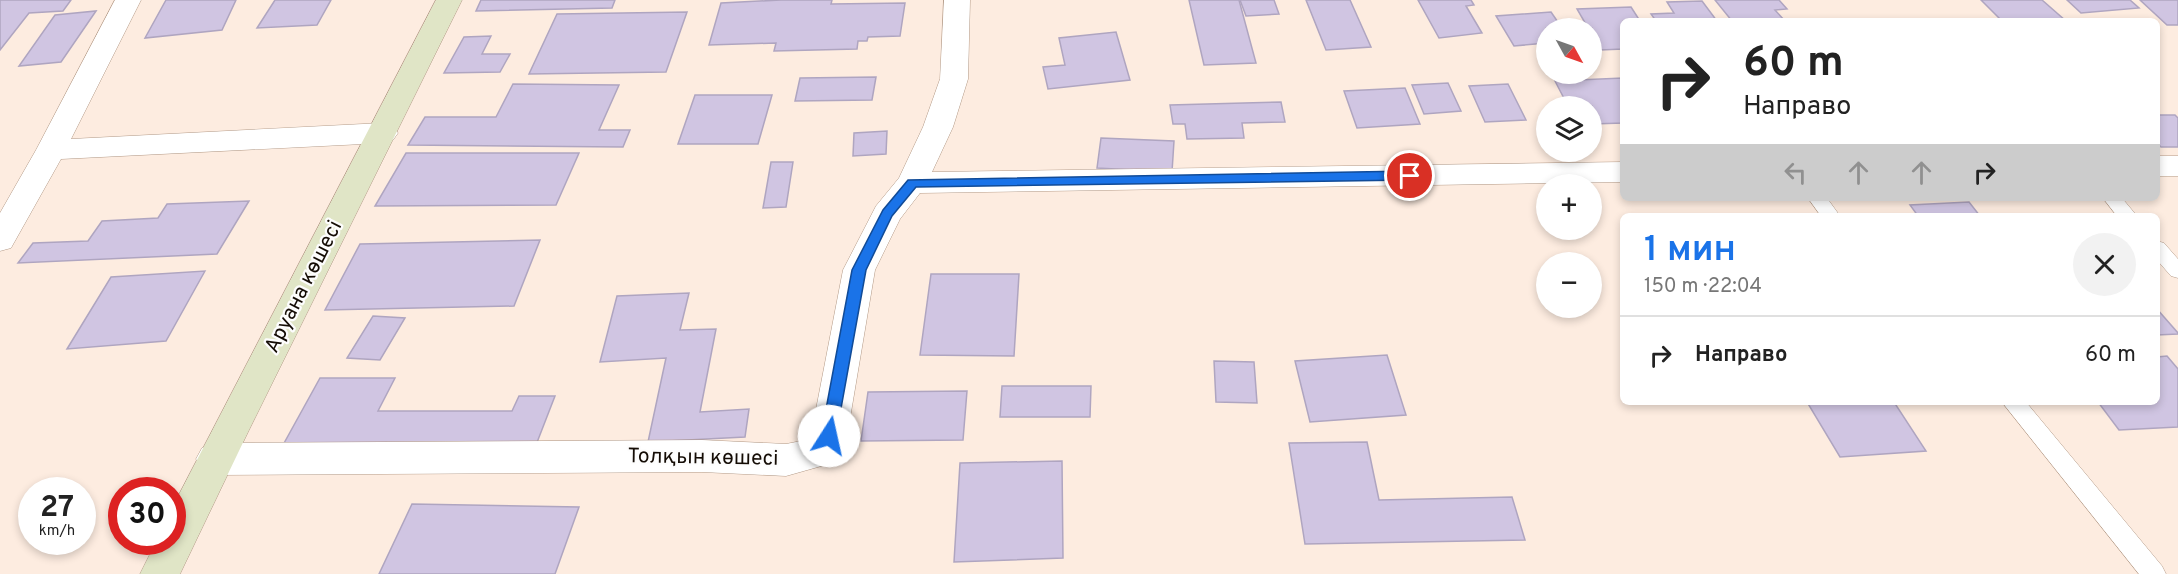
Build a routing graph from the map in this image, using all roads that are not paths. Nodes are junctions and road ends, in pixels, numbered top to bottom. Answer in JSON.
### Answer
{"nodes":[{"id":1,"x":128,"y":0,"type":"edge"},
{"id":2,"x":449,"y":0,"type":"edge"},
{"id":3,"x":957,"y":0,"type":"edge"},
{"id":4,"x":383,"y":133,"type":"junction"},
{"id":5,"x":51,"y":150,"type":"junction"},
{"id":6,"x":2160,"y":166,"type":"edge"},
{"id":7,"x":2178,"y":166,"type":"edge"},
{"id":8,"x":1620,"y":172,"type":"edge"},
{"id":9,"x":912,"y":183,"type":"junction"},
{"id":10,"x":1819,"y":201,"type":"edge"},
{"id":11,"x":2115,"y":201,"type":"edge"},
{"id":12,"x":1829,"y":213,"type":"edge"},
{"id":13,"x":2125,"y":213,"type":"edge"},
{"id":14,"x":1,"y":236,"type":"edge"},
{"id":15,"x":2160,"y":251,"type":"edge"},
{"id":16,"x":2178,"y":271,"type":"edge"},
{"id":17,"x":2015,"y":405,"type":"edge"},
{"id":18,"x":215,"y":459,"type":"junction"},
{"id":19,"x":160,"y":574,"type":"edge"},
{"id":20,"x":2154,"y":574,"type":"edge"}],
"edges":[{"from":1,"to":5,"type":"street"},
{"from":2,"to":4,"type":"street","name":"Аруана көшесі"},
{"from":3,"to":9,"type":"street","name":"Толқын көшесі"},
{"from":4,"to":5,"type":"street"},
{"from":4,"to":18,"type":"street","name":"Аруана көшесі"},
{"from":5,"to":14,"type":"street"},
{"from":6,"to":7,"type":"street"},
{"from":8,"to":9,"type":"street"},
{"from":9,"to":18,"type":"street","name":"Толқын көшесі"},
{"from":10,"to":12,"type":"lane"},
{"from":11,"to":13,"type":"lane"},
{"from":15,"to":16,"type":"lane"},
{"from":17,"to":20,"type":"lane"},
{"from":18,"to":19,"type":"street","name":"Аруана көшесі"}]}
